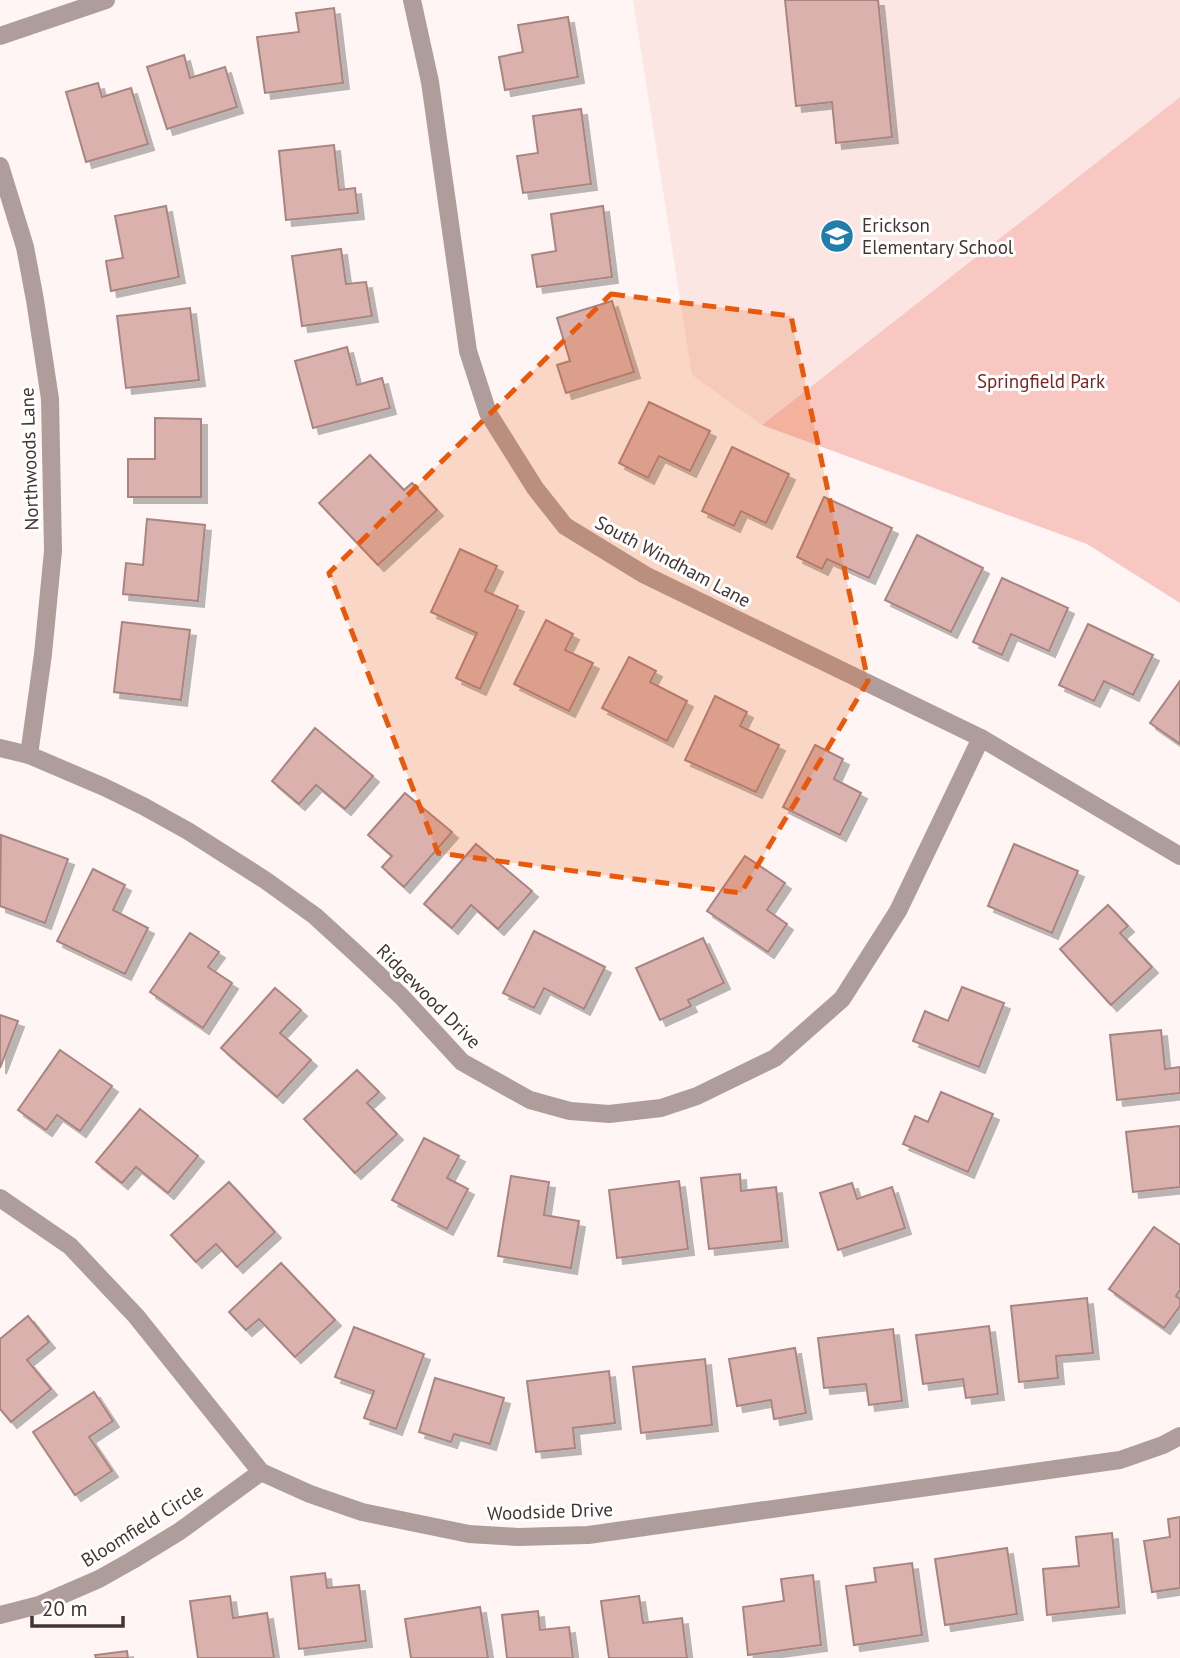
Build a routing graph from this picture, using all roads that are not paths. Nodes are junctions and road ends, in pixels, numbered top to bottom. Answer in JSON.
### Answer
{"nodes":[{"id":1,"x":106,"y":0,"type":"edge"},
{"id":2,"x":412,"y":0,"type":"edge"},
{"id":3,"x":0,"y":36,"type":"edge"},
{"id":4,"x":0,"y":166,"type":"edge"},
{"id":5,"x":981,"y":738,"type":"junction"},
{"id":6,"x":0,"y":748,"type":"edge"},
{"id":7,"x":29,"y":755,"type":"junction"},
{"id":8,"x":1180,"y":856,"type":"edge"},
{"id":9,"x":0,"y":1198,"type":"edge"},
{"id":10,"x":1180,"y":1436,"type":"edge"},
{"id":11,"x":261,"y":1472,"type":"junction"},
{"id":12,"x":0,"y":1615,"type":"edge"}],
"edges":[{"from":1,"to":3,"type":"street"},
{"from":2,"to":5,"type":"street","name":"South Windham Lane"},
{"from":4,"to":7,"type":"street","name":"Northwoods Lane"},
{"from":5,"to":7,"type":"street","name":"Ridgewood Drive"},
{"from":5,"to":8,"type":"street","name":"South Windham Lane"},
{"from":6,"to":7,"type":"street","name":"Ridgewood Drive"},
{"from":9,"to":11,"type":"street","name":"Woodside Drive"},
{"from":10,"to":11,"type":"street","name":"Woodside Drive"},
{"from":11,"to":12,"type":"street","name":"Bloomfield Circle"}]}
